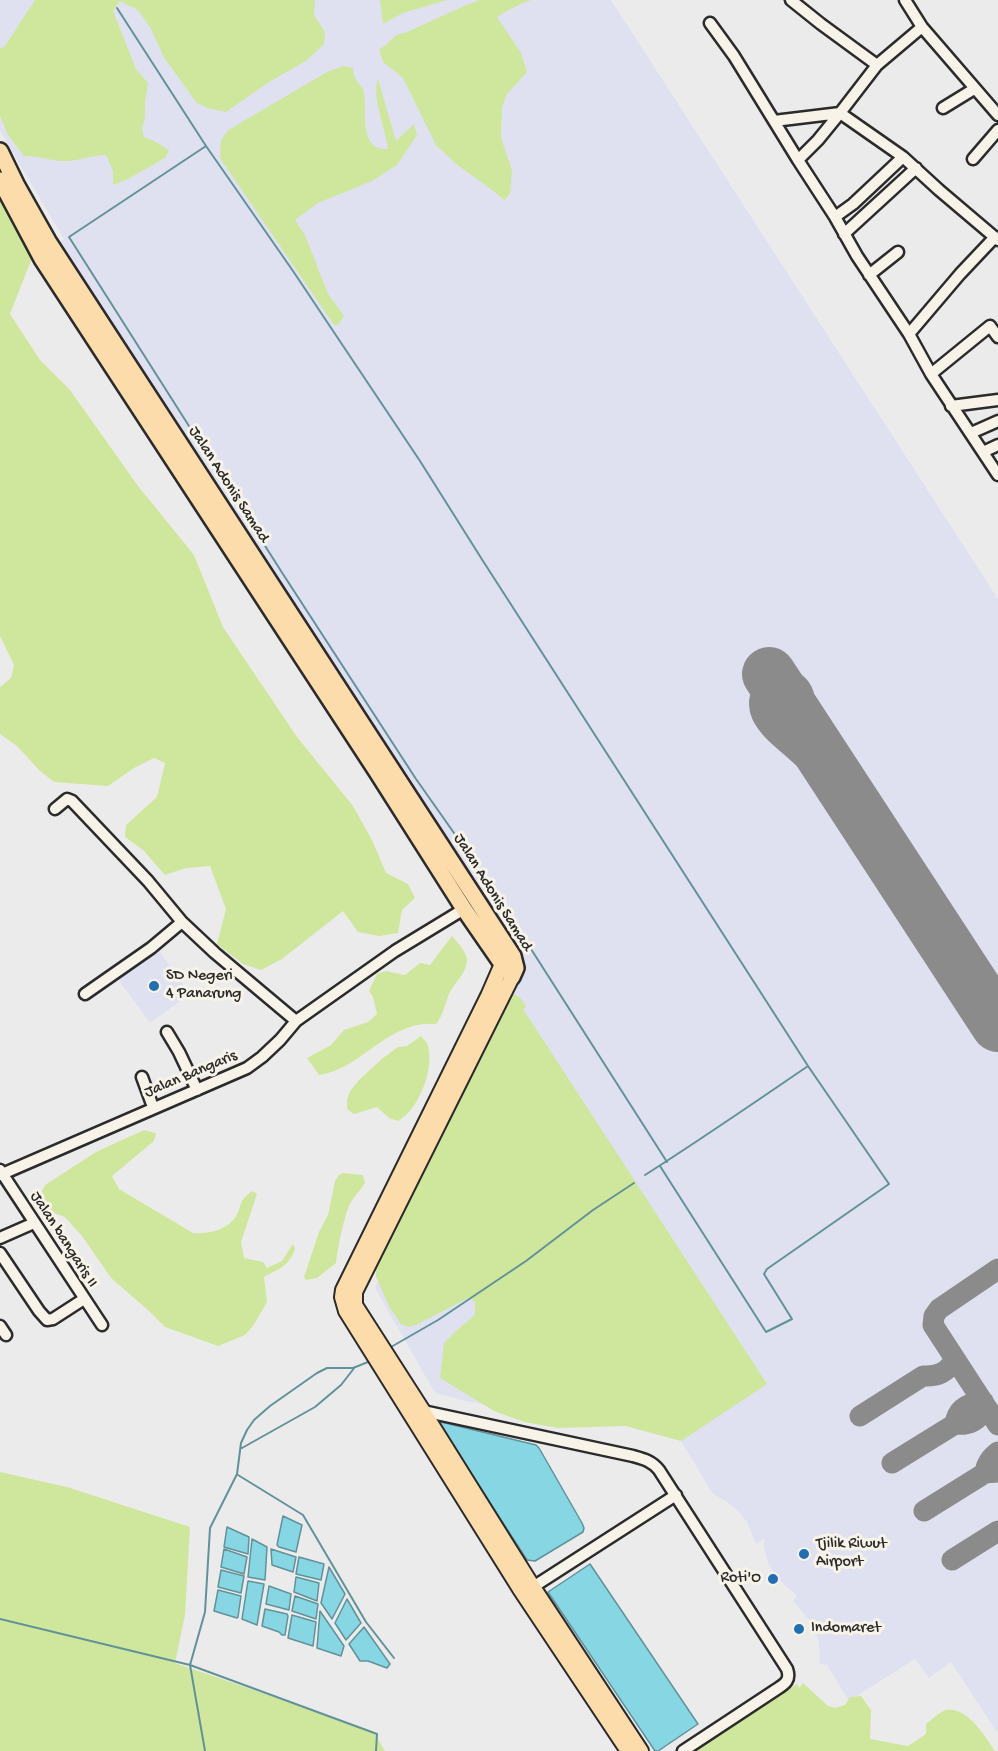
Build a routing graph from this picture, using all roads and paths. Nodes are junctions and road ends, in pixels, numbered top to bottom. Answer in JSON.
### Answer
{"nodes":[{"id":1,"x":791,"y":0,"type":"edge"},
{"id":2,"x":905,"y":0,"type":"edge"},
{"id":3,"x":710,"y":23,"type":"dead end"},
{"id":4,"x":922,"y":27,"type":"junction"},
{"id":5,"x":877,"y":65,"type":"junction"},
{"id":6,"x":974,"y":89,"type":"junction"},
{"id":7,"x":944,"y":108,"type":"dead end"},
{"id":8,"x":840,"y":113,"type":"junction"},
{"id":9,"x":998,"y":116,"type":"edge"},
{"id":10,"x":774,"y":121,"type":"junction"},
{"id":11,"x":998,"y":130,"type":"edge"},
{"id":12,"x":0,"y":151,"type":"edge"},
{"id":13,"x":903,"y":157,"type":"junction"},
{"id":14,"x":973,"y":159,"type":"dead end"},
{"id":15,"x":798,"y":160,"type":"junction"},
{"id":16,"x":916,"y":168,"type":"junction"},
{"id":17,"x":3,"y":176,"type":"edge"},
{"id":18,"x":835,"y":217,"type":"junction"},
{"id":19,"x":844,"y":234,"type":"junction"},
{"id":20,"x":996,"y":238,"type":"edge"},
{"id":21,"x":898,"y":252,"type":"dead end"},
{"id":22,"x":869,"y":275,"type":"junction"},
{"id":23,"x":994,"y":322,"type":"edge"},
{"id":24,"x":909,"y":334,"type":"junction"},
{"id":25,"x":998,"y":337,"type":"edge"},
{"id":26,"x":931,"y":375,"type":"junction"},
{"id":27,"x":998,"y":400,"type":"edge"},
{"id":28,"x":951,"y":406,"type":"junction"},
{"id":29,"x":998,"y":421,"type":"edge"},
{"id":30,"x":971,"y":433,"type":"junction"},
{"id":31,"x":998,"y":445,"type":"edge"},
{"id":32,"x":983,"y":452,"type":"junction"},
{"id":33,"x":998,"y":475,"type":"edge"},
{"id":34,"x":383,"y":768,"type":"junction"},
{"id":35,"x":55,"y":809,"type":"dead end"},
{"id":36,"x":464,"y":909,"type":"junction"},
{"id":37,"x":182,"y":922,"type":"junction"},
{"id":38,"x":502,"y":964,"type":"junction"},
{"id":39,"x":512,"y":977,"type":"junction"},
{"id":40,"x":86,"y":994,"type":"dead end"},
{"id":41,"x":296,"y":1021,"type":"junction"},
{"id":42,"x":167,"y":1032,"type":"dead end"},
{"id":43,"x":142,"y":1077,"type":"dead end"},
{"id":44,"x":197,"y":1090,"type":"junction"},
{"id":45,"x":153,"y":1107,"type":"junction"},
{"id":46,"x":1,"y":1173,"type":"edge"},
{"id":47,"x":34,"y":1223,"type":"junction"},
{"id":48,"x":0,"y":1238,"type":"edge"},
{"id":49,"x":0,"y":1253,"type":"edge"},
{"id":50,"x":84,"y":1299,"type":"junction"},
{"id":51,"x":102,"y":1325,"type":"dead end"},
{"id":52,"x":379,"y":1352,"type":"junction"},
{"id":53,"x":418,"y":1414,"type":"junction"},
{"id":54,"x":676,"y":1494,"type":"junction"},
{"id":55,"x":533,"y":1587,"type":"junction"},
{"id":56,"x":628,"y":1751,"type":"edge"},
{"id":57,"x":641,"y":1751,"type":"edge"},
{"id":58,"x":682,"y":1751,"type":"edge"}],
"edges":[{"from":1,"to":5,"type":"street"},
{"from":2,"to":4,"type":"street"},
{"from":3,"to":10,"type":"street"},
{"from":4,"to":5,"type":"street"},
{"from":4,"to":6,"type":"street"},
{"from":5,"to":8,"type":"street"},
{"from":6,"to":7,"type":"street"},
{"from":6,"to":9,"type":"street"},
{"from":8,"to":10,"type":"street"},
{"from":8,"to":13,"type":"street"},
{"from":8,"to":15,"type":"street"},
{"from":10,"to":15,"type":"street"},
{"from":11,"to":14,"type":"street"},
{"from":12,"to":17,"type":"highway","name":"Jalan Adonis Samad"},
{"from":13,"to":16,"type":"street"},
{"from":13,"to":18,"type":"street"},
{"from":15,"to":18,"type":"street"},
{"from":16,"to":19,"type":"street"},
{"from":16,"to":20,"type":"street"},
{"from":17,"to":34,"type":"highway","name":"Jalan Adonis Samad"},
{"from":18,"to":19,"type":"street"},
{"from":19,"to":22,"type":"street"},
{"from":20,"to":24,"type":"street"},
{"from":21,"to":22,"type":"street"},
{"from":22,"to":24,"type":"street"},
{"from":23,"to":25,"type":"street"},
{"from":23,"to":26,"type":"street"},
{"from":24,"to":26,"type":"street"},
{"from":26,"to":28,"type":"street"},
{"from":27,"to":28,"type":"street"},
{"from":28,"to":30,"type":"street"},
{"from":29,"to":30,"type":"street"},
{"from":30,"to":32,"type":"street"},
{"from":31,"to":32,"type":"street"},
{"from":32,"to":33,"type":"street"},
{"from":34,"to":36,"type":"highway","name":"Jalan Adonis Samad"},
{"from":34,"to":39,"type":"highway","name":"Jalan Adonis Samad"},
{"from":35,"to":37,"type":"street"},
{"from":36,"to":38,"type":"highway","name":"Jalan Adonis Samad"},
{"from":36,"to":41,"type":"street","name":"Jalan Bangaris"},
{"from":37,"to":40,"type":"street"},
{"from":37,"to":41,"type":"street"},
{"from":38,"to":39,"type":"main road","name":"Jalan Adonis Samad"},
{"from":38,"to":52,"type":"main road"},
{"from":39,"to":52,"type":"main road"},
{"from":41,"to":44,"type":"street","name":"Jalan Bangaris"},
{"from":42,"to":44,"type":"street"},
{"from":43,"to":45,"type":"street"},
{"from":44,"to":45,"type":"street","name":"Jalan Bangaris"},
{"from":45,"to":46,"type":"street","name":"Jalan Bangaris"},
{"from":46,"to":47,"type":"street","name":"Jalan bangaris II"},
{"from":47,"to":48,"type":"street"},
{"from":47,"to":50,"type":"street","name":"Jalan bangaris II"},
{"from":49,"to":50,"type":"street"},
{"from":50,"to":51,"type":"street","name":"Jalan bangaris II"},
{"from":52,"to":53,"type":"main road"},
{"from":53,"to":54,"type":"street"},
{"from":53,"to":55,"type":"main road"},
{"from":53,"to":56,"type":"main road"},
{"from":54,"to":55,"type":"street"},
{"from":54,"to":58,"type":"street"},
{"from":55,"to":57,"type":"main road"}]}
